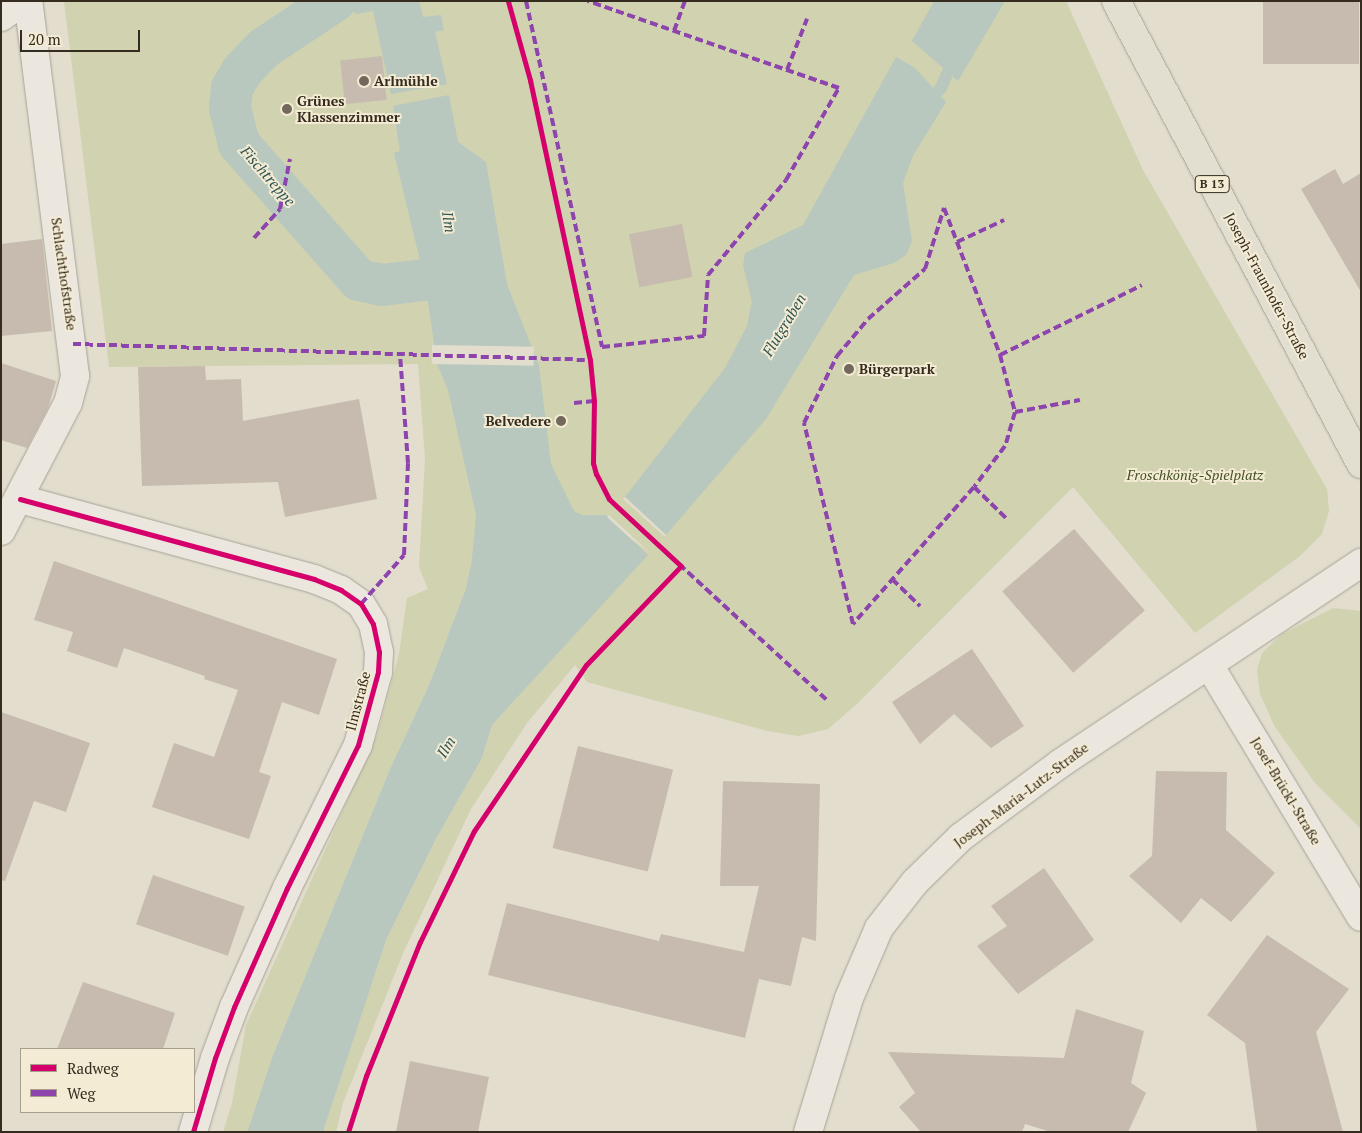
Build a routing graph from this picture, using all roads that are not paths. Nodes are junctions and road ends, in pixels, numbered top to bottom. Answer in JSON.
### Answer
{"nodes":[{"id":1,"x":24,"y":1,"type":"edge"},
{"id":2,"x":28,"y":1,"type":"edge"},
{"id":3,"x":1116,"y":1,"type":"edge"},
{"id":4,"x":1,"y":17,"type":"edge"},
{"id":5,"x":1361,"y":464,"type":"edge"},
{"id":6,"x":20,"y":499,"type":"junction"},
{"id":7,"x":1,"y":530,"type":"edge"},
{"id":8,"x":1361,"y":563,"type":"edge"},
{"id":9,"x":1209,"y":665,"type":"junction"},
{"id":10,"x":1361,"y":917,"type":"edge"},
{"id":11,"x":193,"y":1132,"type":"edge"},
{"id":12,"x":808,"y":1132,"type":"edge"}],
"edges":[{"from":1,"to":4,"type":"street"},
{"from":2,"to":6,"type":"street","name":"Schlachthofstraße"},
{"from":3,"to":5,"type":"main road","name":"Joseph-Fraunhofer-Straße","number":"B 13"},
{"from":6,"to":7,"type":"street","name":"Schlachthofstraße"},
{"from":6,"to":11,"type":"street","name":"Ilmstraße"},
{"from":8,"to":9,"type":"street","name":"Joseph-Maria-Lutz-Straße"},
{"from":9,"to":10,"type":"street","name":"Josef-Brückl-Straße"},
{"from":9,"to":12,"type":"street","name":"Joseph-Maria-Lutz-Straße"}]}
